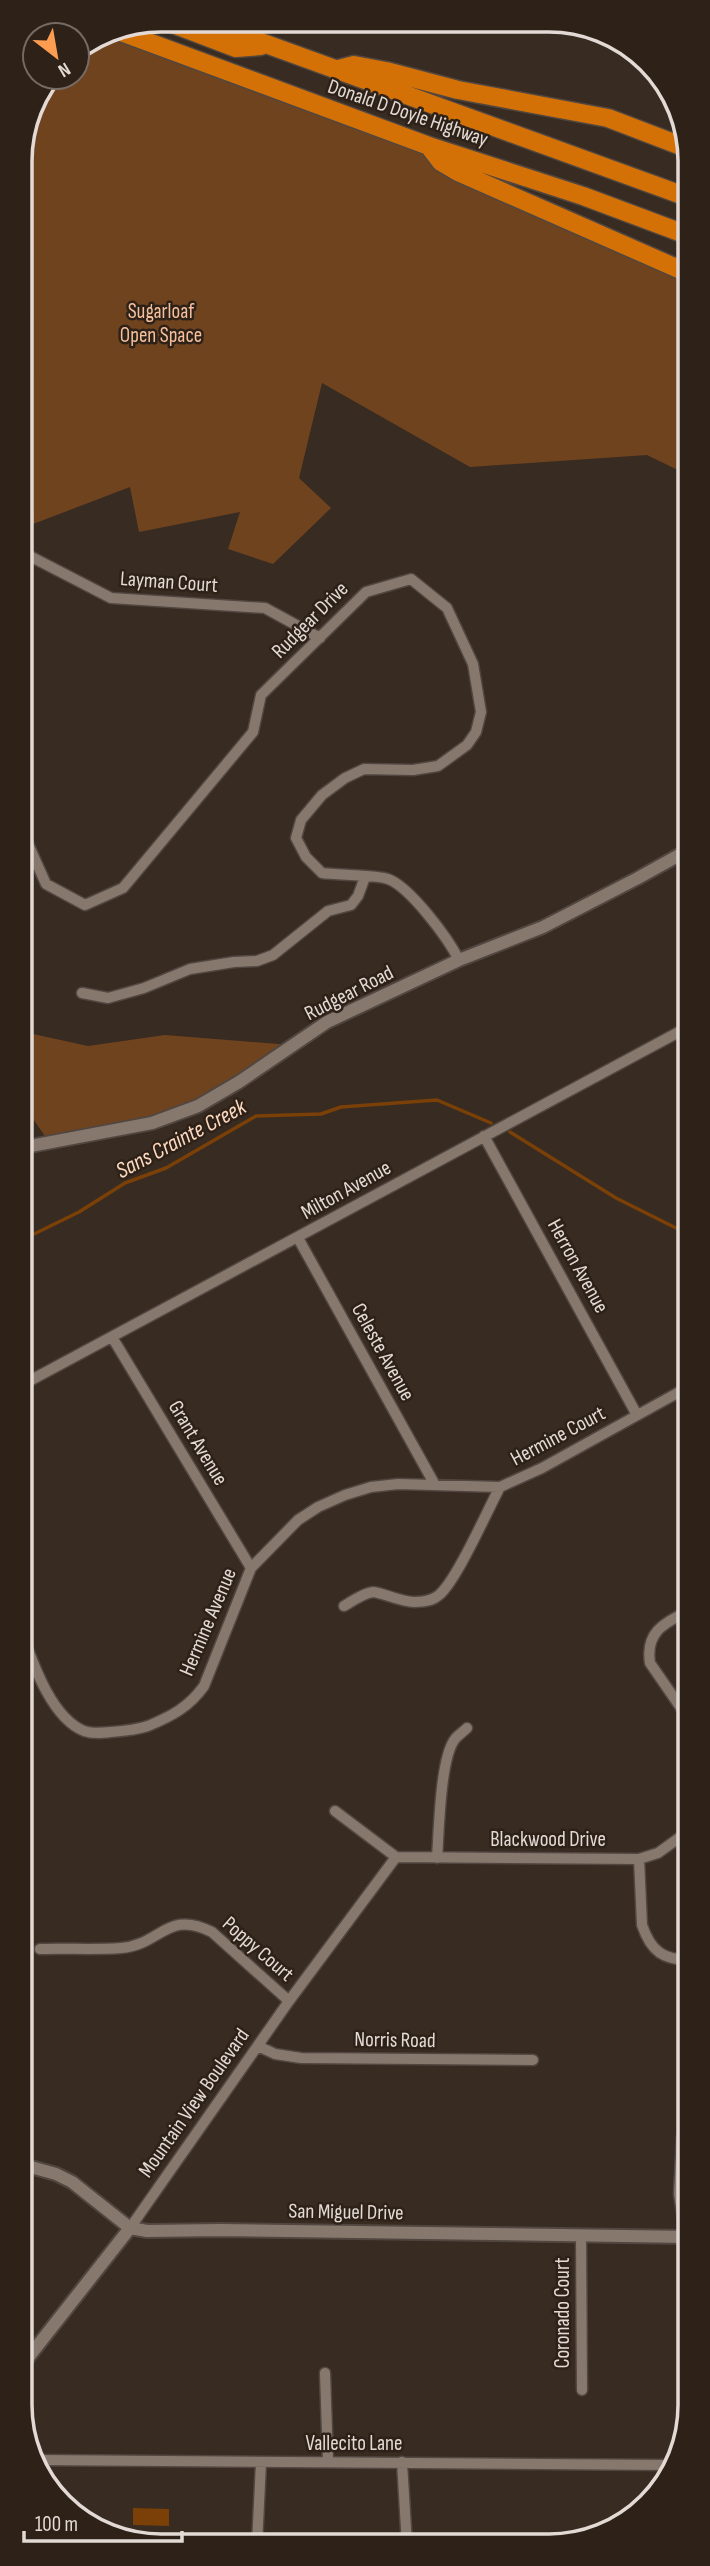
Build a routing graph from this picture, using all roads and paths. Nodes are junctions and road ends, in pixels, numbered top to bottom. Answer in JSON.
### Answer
{"nodes":[{"id":1,"x":194,"y":32,"type":"edge"},
{"id":2,"x":234,"y":32,"type":"edge"},
{"id":3,"x":130,"y":35,"type":"edge"},
{"id":4,"x":268,"y":45,"type":"junction"},
{"id":5,"x":335,"y":70,"type":"junction"},
{"id":6,"x":677,"y":144,"type":"edge"},
{"id":7,"x":429,"y":146,"type":"junction"},
{"id":8,"x":679,"y":194,"type":"edge"},
{"id":9,"x":679,"y":232,"type":"edge"},
{"id":10,"x":679,"y":269,"type":"edge"},
{"id":11,"x":32,"y":557,"type":"edge"},
{"id":12,"x":320,"y":638,"type":"junction"},
{"id":13,"x":32,"y":853,"type":"edge"},
{"id":14,"x":679,"y":855,"type":"edge"},
{"id":15,"x":365,"y":877,"type":"junction"},
{"id":16,"x":459,"y":960,"type":"junction"},
{"id":17,"x":82,"y":993,"type":"dead end"},
{"id":18,"x":679,"y":1032,"type":"edge"},
{"id":19,"x":484,"y":1136,"type":"junction"},
{"id":20,"x":32,"y":1146,"type":"edge"},
{"id":21,"x":298,"y":1238,"type":"junction"},
{"id":22,"x":111,"y":1337,"type":"junction"},
{"id":23,"x":32,"y":1380,"type":"edge"},
{"id":24,"x":678,"y":1392,"type":"edge"},
{"id":25,"x":637,"y":1415,"type":"junction"},
{"id":26,"x":435,"y":1485,"type":"junction"},
{"id":27,"x":500,"y":1487,"type":"junction"},
{"id":28,"x":251,"y":1568,"type":"junction"},
{"id":29,"x":344,"y":1606,"type":"dead end"},
{"id":30,"x":678,"y":1616,"type":"edge"},
{"id":31,"x":32,"y":1657,"type":"edge"},
{"id":32,"x":678,"y":1704,"type":"edge"},
{"id":33,"x":467,"y":1728,"type":"dead end"},
{"id":34,"x":335,"y":1811,"type":"dead end"},
{"id":35,"x":678,"y":1838,"type":"edge"},
{"id":36,"x":396,"y":1857,"type":"junction"},
{"id":37,"x":437,"y":1858,"type":"junction"},
{"id":38,"x":639,"y":1859,"type":"junction"},
{"id":39,"x":40,"y":1949,"type":"dead end"},
{"id":40,"x":678,"y":1960,"type":"edge"},
{"id":41,"x":289,"y":2001,"type":"junction"},
{"id":42,"x":258,"y":2046,"type":"junction"},
{"id":43,"x":533,"y":2060,"type":"dead end"},
{"id":44,"x":32,"y":2167,"type":"edge"},
{"id":45,"x":130,"y":2228,"type":"junction"},
{"id":46,"x":581,"y":2235,"type":"junction"},
{"id":47,"x":678,"y":2237,"type":"edge"},
{"id":48,"x":32,"y":2353,"type":"edge"},
{"id":49,"x":325,"y":2373,"type":"dead end"},
{"id":50,"x":582,"y":2390,"type":"dead end"},
{"id":51,"x":44,"y":2460,"type":"edge"},
{"id":52,"x":328,"y":2462,"type":"junction"},
{"id":53,"x":402,"y":2462,"type":"junction"},
{"id":54,"x":261,"y":2463,"type":"junction"},
{"id":55,"x":663,"y":2465,"type":"edge"},
{"id":56,"x":257,"y":2534,"type":"edge"},
{"id":57,"x":406,"y":2534,"type":"edge"}],
"edges":[{"from":1,"to":4,"type":"highway"},
{"from":2,"to":4,"type":"highway","name":"Donald D Doyle Highway"},
{"from":3,"to":7,"type":"highway","name":"Donald D Doyle Highway"},
{"from":4,"to":5,"type":"highway","name":"Donald D Doyle Highway"},
{"from":5,"to":6,"type":"highway"},
{"from":5,"to":8,"type":"highway","name":"Donald D Doyle Highway"},
{"from":7,"to":9,"type":"highway","name":"Donald D Doyle Highway"},
{"from":7,"to":10,"type":"highway"},
{"from":11,"to":12,"type":"street","name":"Layman Court"},
{"from":12,"to":13,"type":"street","name":"Rudgear Drive"},
{"from":12,"to":15,"type":"street","name":"Rudgear Drive"},
{"from":14,"to":16,"type":"street","name":"Rudgear Road"},
{"from":15,"to":16,"type":"street","name":"Rudgear Drive"},
{"from":15,"to":17,"type":"street"},
{"from":16,"to":20,"type":"street","name":"Rudgear Road"},
{"from":18,"to":19,"type":"street","name":"Milton Avenue"},
{"from":19,"to":21,"type":"street","name":"Milton Avenue"},
{"from":19,"to":25,"type":"street","name":"Herron Avenue"},
{"from":21,"to":22,"type":"street","name":"Milton Avenue"},
{"from":21,"to":26,"type":"street","name":"Celeste Avenue"},
{"from":22,"to":23,"type":"street","name":"Milton Avenue"},
{"from":22,"to":28,"type":"street","name":"Grant Avenue"},
{"from":24,"to":25,"type":"street","name":"Hermine Court"},
{"from":25,"to":27,"type":"street","name":"Hermine Court"},
{"from":26,"to":27,"type":"street","name":"Hermine Court"},
{"from":26,"to":28,"type":"street","name":"Hermine Avenue"},
{"from":27,"to":29,"type":"street"},
{"from":28,"to":31,"type":"street","name":"Hermine Avenue"},
{"from":30,"to":32,"type":"street"},
{"from":33,"to":37,"type":"street"},
{"from":34,"to":36,"type":"street"},
{"from":35,"to":38,"type":"street","name":"Blackwood Drive"},
{"from":36,"to":37,"type":"street","name":"Blackwood Drive"},
{"from":36,"to":41,"type":"street","name":"Mountain View Boulevard"},
{"from":37,"to":38,"type":"street","name":"Blackwood Drive"},
{"from":38,"to":40,"type":"street"},
{"from":39,"to":41,"type":"street","name":"Poppy Court"},
{"from":41,"to":42,"type":"street","name":"Mountain View Boulevard"},
{"from":42,"to":43,"type":"street","name":"Norris Road"},
{"from":42,"to":45,"type":"street","name":"Mountain View Boulevard"},
{"from":44,"to":45,"type":"street"},
{"from":45,"to":46,"type":"street","name":"San Miguel Drive"},
{"from":45,"to":48,"type":"street","name":"Mountain View Boulevard"},
{"from":46,"to":47,"type":"street","name":"San Miguel Drive"},
{"from":46,"to":50,"type":"street","name":"Coronado Court"},
{"from":49,"to":52,"type":"street"},
{"from":51,"to":54,"type":"street","name":"Vallecito Lane"},
{"from":52,"to":53,"type":"street","name":"Vallecito Lane"},
{"from":52,"to":54,"type":"street","name":"Vallecito Lane"},
{"from":53,"to":55,"type":"street","name":"Vallecito Lane"},
{"from":53,"to":57,"type":"street"},
{"from":54,"to":56,"type":"street"}]}
